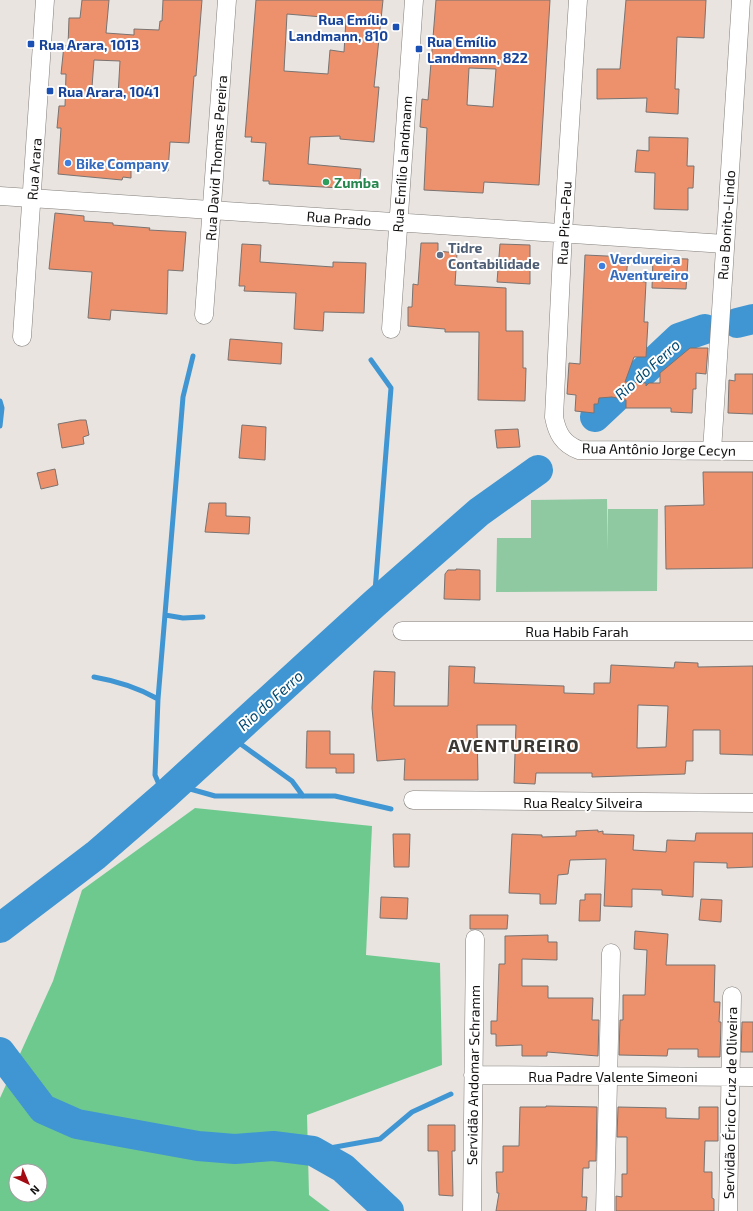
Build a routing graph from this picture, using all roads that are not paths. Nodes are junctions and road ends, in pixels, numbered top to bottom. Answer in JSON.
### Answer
{"nodes":[{"id":1,"x":45,"y":0,"type":"edge"},
{"id":2,"x":227,"y":0,"type":"edge"},
{"id":3,"x":414,"y":0,"type":"edge"},
{"id":4,"x":578,"y":0,"type":"edge"},
{"id":5,"x":741,"y":0,"type":"edge"},
{"id":6,"x":0,"y":196,"type":"edge"},
{"id":7,"x":32,"y":198,"type":"junction"},
{"id":8,"x":212,"y":210,"type":"junction"},
{"id":9,"x":398,"y":222,"type":"junction"},
{"id":10,"x":562,"y":233,"type":"junction"},
{"id":11,"x":725,"y":244,"type":"junction"},
{"id":12,"x":204,"y":315,"type":"dead end"},
{"id":13,"x":391,"y":329,"type":"dead end"},
{"id":14,"x":22,"y":337,"type":"dead end"},
{"id":15,"x":566,"y":444,"type":"joint"},
{"id":16,"x":712,"y":451,"type":"junction"},
{"id":17,"x":753,"y":451,"type":"edge"},
{"id":18,"x":402,"y":631,"type":"dead end"},
{"id":19,"x":753,"y":631,"type":"edge"},
{"id":20,"x":413,"y":800,"type":"dead end"},
{"id":21,"x":753,"y":803,"type":"edge"},
{"id":22,"x":475,"y":939,"type":"dead end"},
{"id":23,"x":612,"y":953,"type":"dead end"},
{"id":24,"x":732,"y":996,"type":"dead end"},
{"id":25,"x":473,"y":1076,"type":"junction"},
{"id":26,"x":608,"y":1076,"type":"junction"},
{"id":27,"x":730,"y":1077,"type":"junction"},
{"id":28,"x":753,"y":1077,"type":"edge"},
{"id":29,"x":472,"y":1211,"type":"edge"},
{"id":30,"x":605,"y":1211,"type":"edge"},
{"id":31,"x":728,"y":1211,"type":"edge"}],
"edges":[{"from":1,"to":7,"type":"street","name":"Rua Arara"},
{"from":2,"to":8,"type":"street","name":"Rua David Thomas Pereira"},
{"from":3,"to":9,"type":"street","name":"Rua Emílio Landmann"},
{"from":4,"to":10,"type":"street","name":"Rua Pica-Pau"},
{"from":5,"to":11,"type":"street","name":"Rua Bonito-Lindo"},
{"from":6,"to":7,"type":"street","name":"Rua Prado"},
{"from":7,"to":8,"type":"street","name":"Rua Prado"},
{"from":7,"to":14,"type":"street","name":"Rua Arara"},
{"from":8,"to":9,"type":"street","name":"Rua Prado"},
{"from":8,"to":12,"type":"street","name":"Rua David Thomas Pereira"},
{"from":9,"to":10,"type":"street","name":"Rua Prado"},
{"from":9,"to":13,"type":"street","name":"Rua Emílio Landmann"},
{"from":10,"to":11,"type":"street","name":"Rua Prado"},
{"from":10,"to":15,"type":"street","name":"Rua Pica-Pau"},
{"from":11,"to":16,"type":"street","name":"Rua Bonito-Lindo"},
{"from":15,"to":16,"type":"street","name":"Rua Antônio Jorge Cecyn"},
{"from":16,"to":17,"type":"street","name":"Rua Antônio Jorge Cecyn"},
{"from":18,"to":19,"type":"street","name":"Rua Habib Farah"},
{"from":20,"to":21,"type":"street","name":"Rua Realcy Silveira"},
{"from":22,"to":25,"type":"street","name":"Servidão Andomar Schramm"},
{"from":23,"to":26,"type":"street"},
{"from":24,"to":27,"type":"street","name":"Servidão Érico Cruz de Oliveira"},
{"from":25,"to":26,"type":"street","name":"Rua Padre Valente Simeoni"},
{"from":25,"to":29,"type":"street","name":"Servidão Andomar Schramm"},
{"from":26,"to":27,"type":"street","name":"Rua Padre Valente Simeoni"},
{"from":26,"to":30,"type":"street"},
{"from":27,"to":28,"type":"street","name":"Rua Padre Valente Simeoni"},
{"from":27,"to":31,"type":"street","name":"Servidão Érico Cruz de Oliveira"}]}
